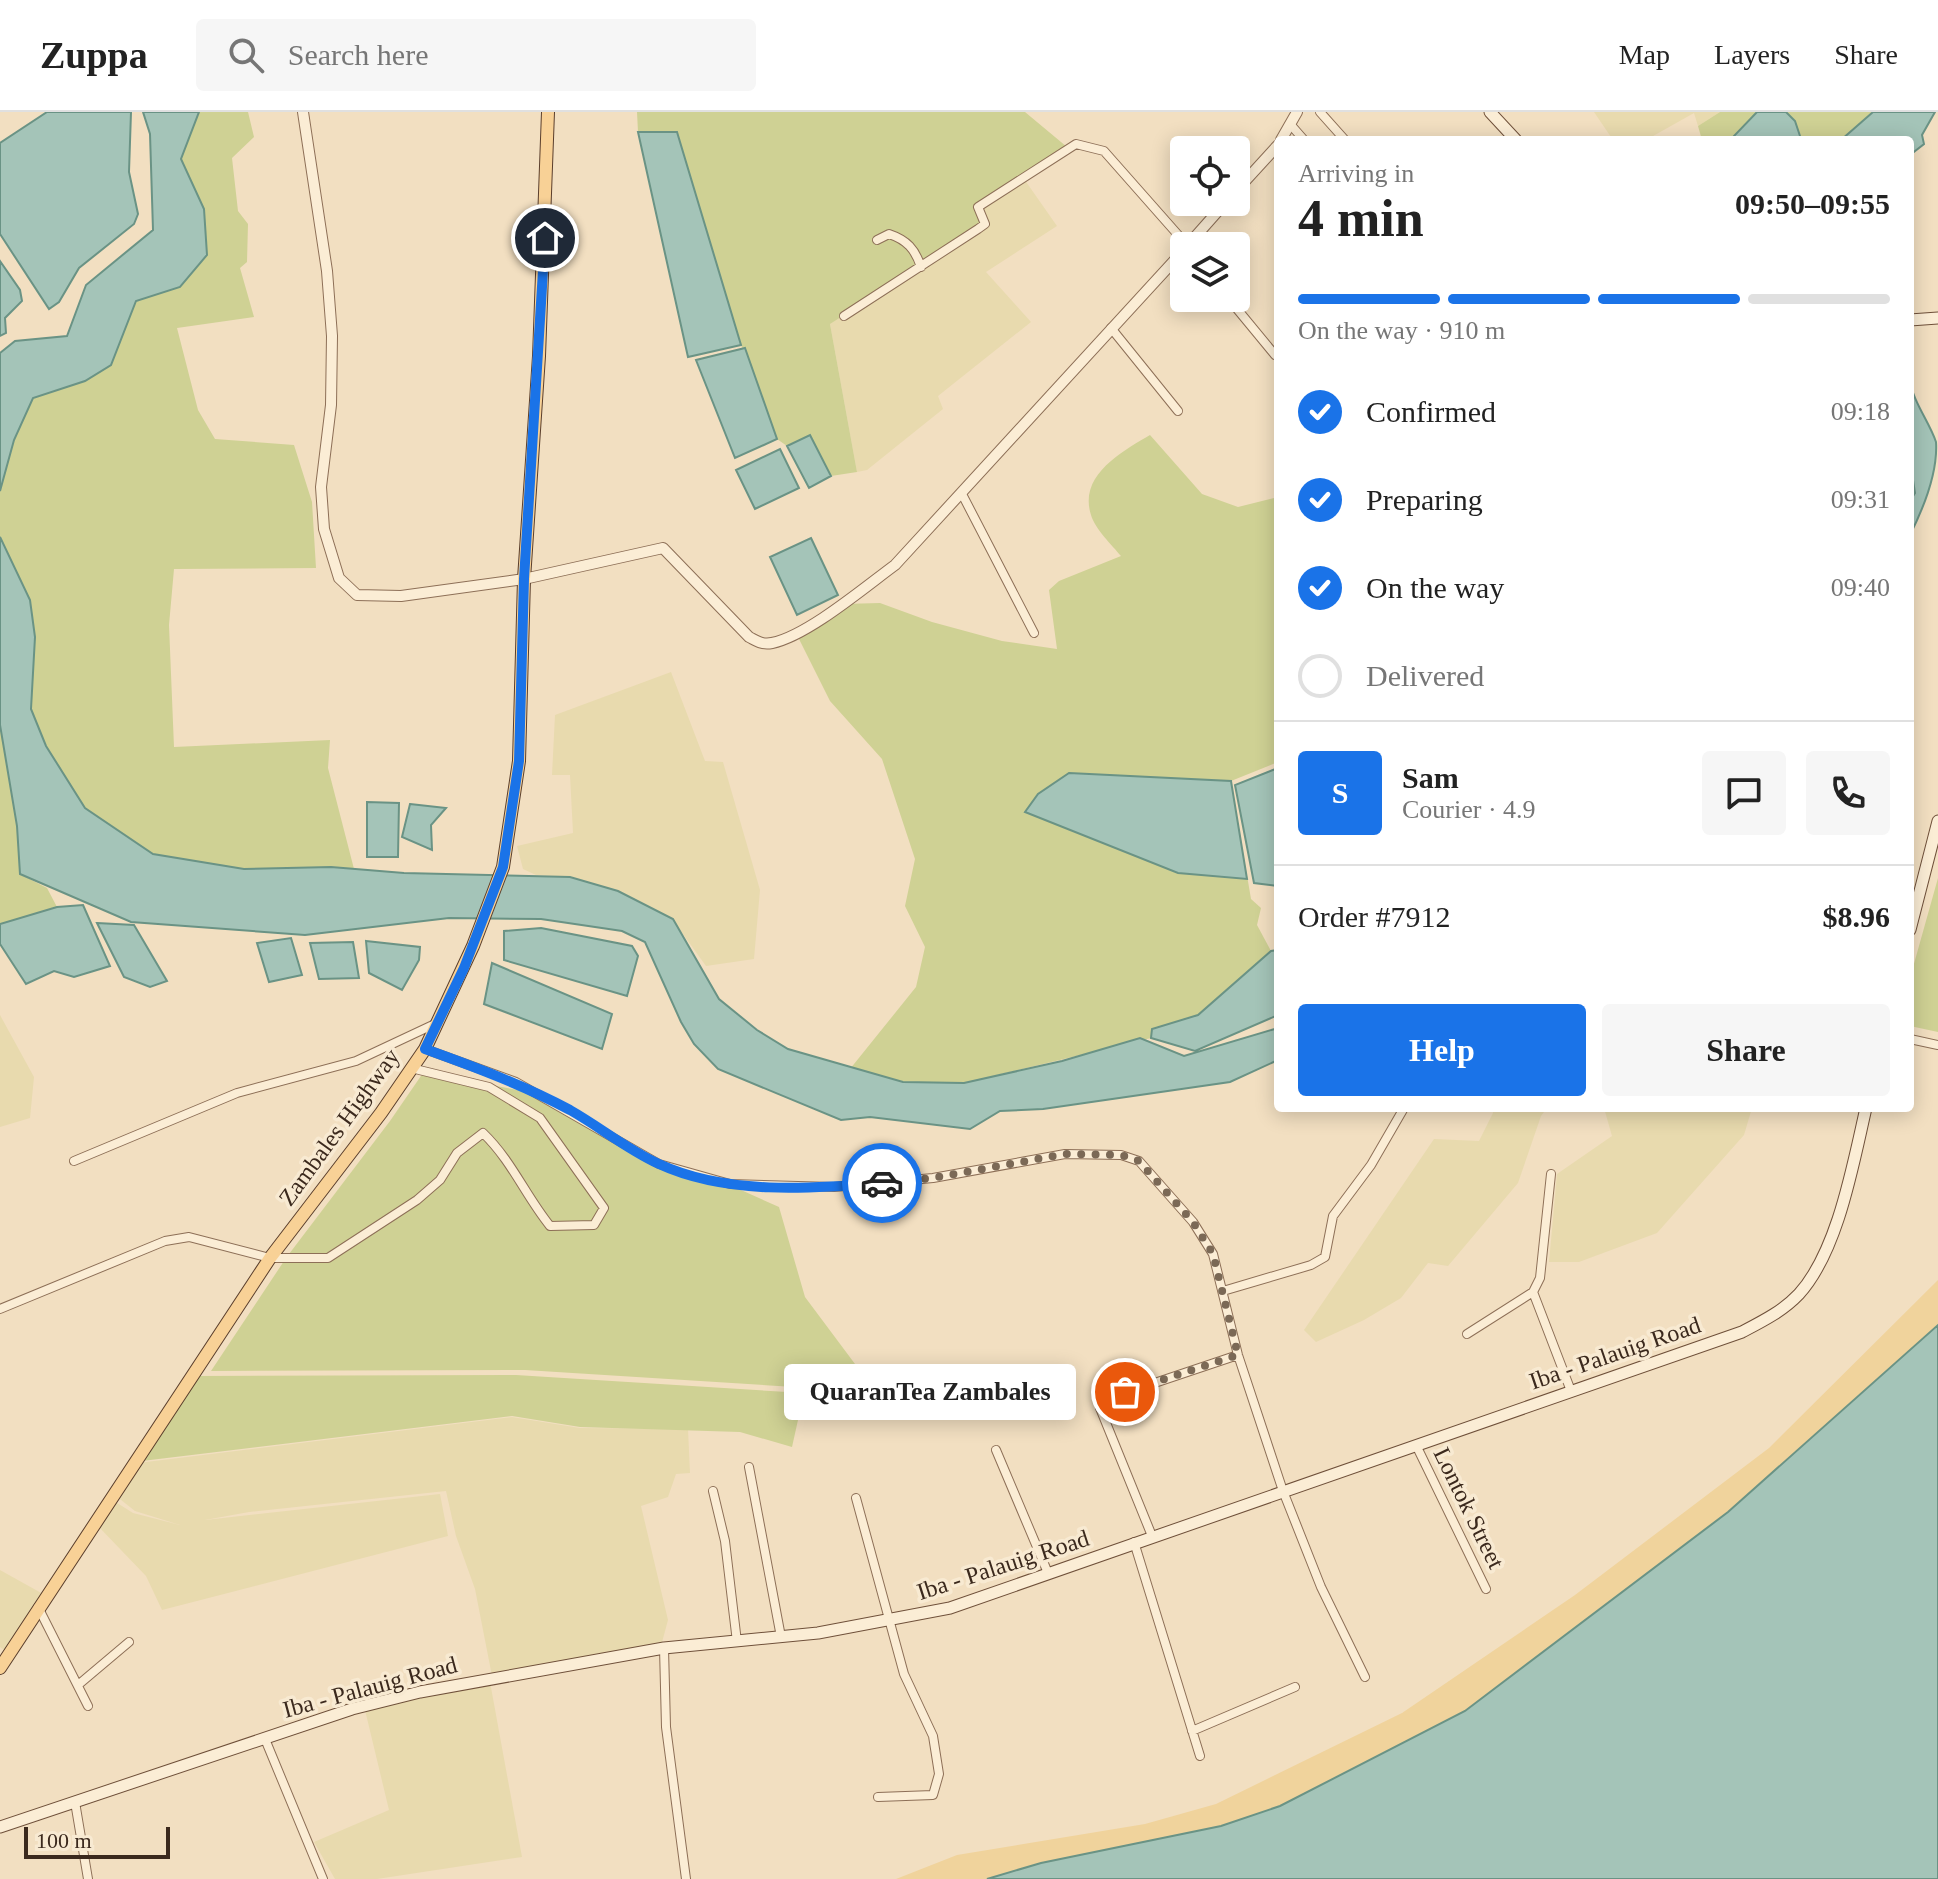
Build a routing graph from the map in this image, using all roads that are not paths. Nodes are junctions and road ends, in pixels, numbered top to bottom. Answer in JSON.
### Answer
{"nodes":[{"id":1,"x":303,"y":112,"type":"edge"},
{"id":2,"x":548,"y":112,"type":"edge"},
{"id":3,"x":1297,"y":112,"type":"edge"},
{"id":4,"x":1320,"y":112,"type":"edge"},
{"id":5,"x":1490,"y":112,"type":"edge"},
{"id":6,"x":1290,"y":124,"type":"junction"},
{"id":7,"x":1283,"y":136,"type":"edge"},
{"id":8,"x":1300,"y":136,"type":"edge"},
{"id":9,"x":1341,"y":136,"type":"edge"},
{"id":10,"x":1512,"y":136,"type":"edge"},
{"id":11,"x":1274,"y":148,"type":"edge"},
{"id":12,"x":1250,"y":175,"type":"edge"},
{"id":13,"x":1214,"y":216,"type":"edge"},
{"id":14,"x":1171,"y":232,"type":"edge"},
{"id":15,"x":1200,"y":232,"type":"edge"},
{"id":16,"x":877,"y":240,"type":"dead end"},
{"id":17,"x":1170,"y":265,"type":"edge"},
{"id":18,"x":921,"y":267,"type":"junction"},
{"id":19,"x":1240,"y":312,"type":"edge"},
{"id":20,"x":844,"y":316,"type":"dead end"},
{"id":21,"x":1938,"y":318,"type":"edge"},
{"id":22,"x":1914,"y":320,"type":"edge"},
{"id":23,"x":1111,"y":328,"type":"junction"},
{"id":24,"x":1274,"y":354,"type":"edge"},
{"id":25,"x":1178,"y":411,"type":"dead end"},
{"id":26,"x":962,"y":494,"type":"junction"},
{"id":27,"x":524,"y":579,"type":"junction"},
{"id":28,"x":1034,"y":633,"type":"dead end"},
{"id":29,"x":1938,"y":821,"type":"edge"},
{"id":30,"x":1914,"y":914,"type":"edge"},
{"id":31,"x":438,"y":1022,"type":"junction"},
{"id":32,"x":1914,"y":1040,"type":"edge"},
{"id":33,"x":1938,"y":1045,"type":"edge"},
{"id":34,"x":425,"y":1049,"type":"junction"},
{"id":35,"x":411,"y":1068,"type":"junction"},
{"id":36,"x":1402,"y":1112,"type":"edge"},
{"id":37,"x":1865,"y":1112,"type":"edge"},
{"id":38,"x":74,"y":1161,"type":"dead end"},
{"id":39,"x":1551,"y":1174,"type":"dead end"},
{"id":40,"x":270,"y":1258,"type":"junction"},
{"id":41,"x":1223,"y":1291,"type":"junction"},
{"id":42,"x":1533,"y":1292,"type":"junction"},
{"id":43,"x":0,"y":1309,"type":"edge"},
{"id":44,"x":1467,"y":1334,"type":"dead end"},
{"id":45,"x":1238,"y":1355,"type":"junction"},
{"id":46,"x":1571,"y":1391,"type":"junction"},
{"id":47,"x":1416,"y":1445,"type":"junction"},
{"id":48,"x":996,"y":1450,"type":"dead end"},
{"id":49,"x":749,"y":1467,"type":"dead end"},
{"id":50,"x":713,"y":1491,"type":"dead end"},
{"id":51,"x":1283,"y":1491,"type":"junction"},
{"id":52,"x":856,"y":1498,"type":"dead end"},
{"id":53,"x":1152,"y":1536,"type":"junction"},
{"id":54,"x":1134,"y":1542,"type":"junction"},
{"id":55,"x":1048,"y":1573,"type":"junction"},
{"id":56,"x":1486,"y":1589,"type":"dead end"},
{"id":57,"x":37,"y":1607,"type":"junction"},
{"id":58,"x":892,"y":1622,"type":"junction"},
{"id":59,"x":781,"y":1637,"type":"junction"},
{"id":60,"x":129,"y":1642,"type":"dead end"},
{"id":61,"x":737,"y":1642,"type":"junction"},
{"id":62,"x":664,"y":1648,"type":"junction"},
{"id":63,"x":0,"y":1668,"type":"edge"},
{"id":64,"x":1365,"y":1677,"type":"dead end"},
{"id":65,"x":78,"y":1685,"type":"junction"},
{"id":66,"x":1295,"y":1687,"type":"dead end"},
{"id":67,"x":88,"y":1706,"type":"dead end"},
{"id":68,"x":1192,"y":1731,"type":"junction"},
{"id":69,"x":265,"y":1739,"type":"junction"},
{"id":70,"x":1200,"y":1756,"type":"dead end"},
{"id":71,"x":878,"y":1797,"type":"dead end"},
{"id":72,"x":75,"y":1802,"type":"junction"},
{"id":73,"x":0,"y":1827,"type":"edge"},
{"id":74,"x":88,"y":1879,"type":"edge"},
{"id":75,"x":323,"y":1879,"type":"edge"},
{"id":76,"x":686,"y":1879,"type":"edge"}],
"edges":[{"from":1,"to":27,"type":"street"},
{"from":2,"to":27,"type":"main road","name":"Zambales Highway"},
{"from":3,"to":6,"type":"street"},
{"from":4,"to":9,"type":"street"},
{"from":5,"to":10,"type":"main road"},
{"from":6,"to":7,"type":"street"},
{"from":6,"to":8,"type":"street"},
{"from":11,"to":12,"type":"street"},
{"from":13,"to":15,"type":"street"},
{"from":14,"to":18,"type":"street"},
{"from":16,"to":18,"type":"street"},
{"from":17,"to":23,"type":"street"},
{"from":18,"to":20,"type":"street"},
{"from":19,"to":24,"type":"street"},
{"from":21,"to":22,"type":"main road"},
{"from":23,"to":25,"type":"street"},
{"from":23,"to":26,"type":"street"},
{"from":26,"to":27,"type":"street"},
{"from":26,"to":28,"type":"street"},
{"from":27,"to":31,"type":"main road","name":"Zambales Highway"},
{"from":29,"to":30,"type":"main road"},
{"from":31,"to":34,"type":"main road","name":"Zambales Highway"},
{"from":31,"to":38,"type":"street"},
{"from":32,"to":33,"type":"street"},
{"from":34,"to":35,"type":"main road","name":"Zambales Highway"},
{"from":34,"to":41,"type":"street"},
{"from":35,"to":40,"type":"main road","name":"Zambales Highway"},
{"from":35,"to":40,"type":"street"},
{"from":36,"to":41,"type":"street"},
{"from":37,"to":46,"type":"main road","name":"Iba - Palauig Road"},
{"from":39,"to":42,"type":"street"},
{"from":40,"to":43,"type":"street"},
{"from":40,"to":57,"type":"main road","name":"Zambales Highway"},
{"from":41,"to":45,"type":"street"},
{"from":42,"to":44,"type":"street"},
{"from":42,"to":46,"type":"street"},
{"from":45,"to":51,"type":"street"},
{"from":45,"to":53,"type":"street"},
{"from":46,"to":47,"type":"main road","name":"Iba - Palauig Road"},
{"from":47,"to":51,"type":"main road","name":"Iba - Palauig Road"},
{"from":47,"to":56,"type":"street","name":"Lontok Street"},
{"from":48,"to":55,"type":"street"},
{"from":49,"to":59,"type":"street"},
{"from":50,"to":61,"type":"street"},
{"from":51,"to":53,"type":"main road","name":"Iba - Palauig Road"},
{"from":51,"to":64,"type":"street"},
{"from":52,"to":58,"type":"street"},
{"from":53,"to":54,"type":"main road","name":"Iba - Palauig Road"},
{"from":54,"to":55,"type":"main road","name":"Iba - Palauig Road"},
{"from":54,"to":68,"type":"street"},
{"from":55,"to":58,"type":"main road","name":"Iba - Palauig Road"},
{"from":57,"to":63,"type":"main road","name":"Zambales Highway"},
{"from":57,"to":65,"type":"street"},
{"from":58,"to":59,"type":"main road","name":"Iba - Palauig Road"},
{"from":58,"to":71,"type":"street"},
{"from":59,"to":61,"type":"main road","name":"Iba - Palauig Road"},
{"from":60,"to":65,"type":"street"},
{"from":61,"to":62,"type":"main road","name":"Iba - Palauig Road"},
{"from":62,"to":69,"type":"main road","name":"Iba - Palauig Road"},
{"from":62,"to":76,"type":"street"},
{"from":65,"to":67,"type":"street"},
{"from":66,"to":68,"type":"street"},
{"from":68,"to":70,"type":"street"},
{"from":69,"to":72,"type":"main road","name":"Iba - Palauig Road"},
{"from":69,"to":75,"type":"street"},
{"from":72,"to":73,"type":"main road","name":"Iba - Palauig Road"},
{"from":72,"to":74,"type":"street"}]}
